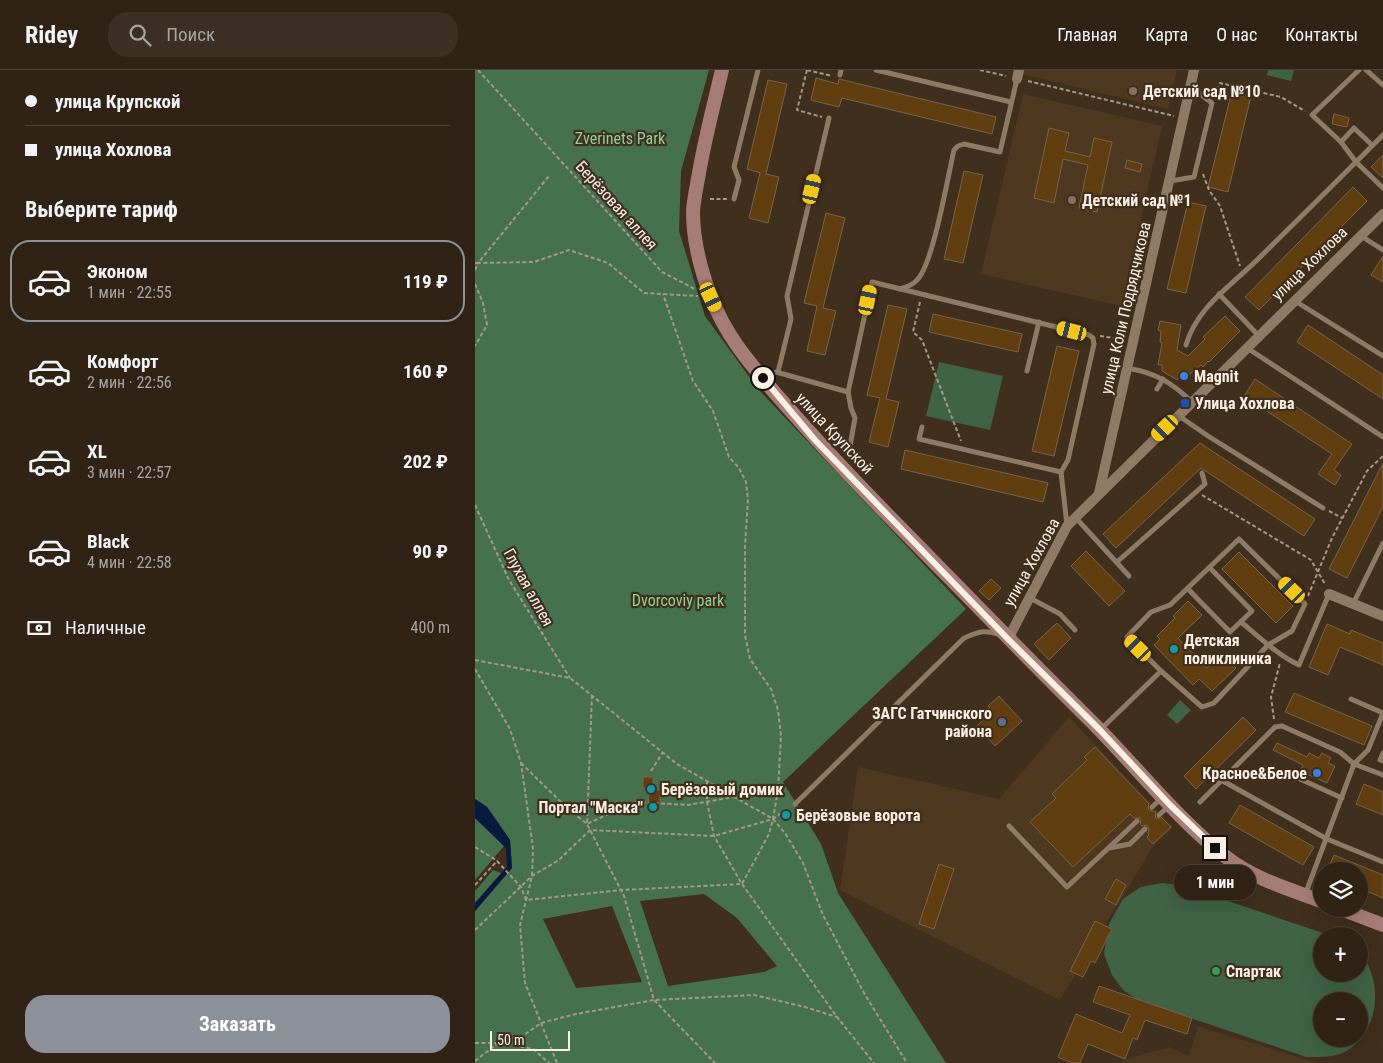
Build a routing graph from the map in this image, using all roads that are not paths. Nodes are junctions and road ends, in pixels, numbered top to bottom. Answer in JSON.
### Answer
{"nodes":[{"id":1,"x":722,"y":70,"type":"edge"},
{"id":2,"x":758,"y":70,"type":"edge"},
{"id":3,"x":876,"y":70,"type":"edge"},
{"id":4,"x":1195,"y":70,"type":"edge"},
{"id":5,"x":1359,"y":70,"type":"edge"},
{"id":6,"x":1366,"y":70,"type":"edge"},
{"id":7,"x":1018,"y":74,"type":"edge"},
{"id":8,"x":1383,"y":85,"type":"edge"},
{"id":9,"x":1191,"y":87,"type":"junction"},
{"id":10,"x":1011,"y":102,"type":"junction"},
{"id":11,"x":829,"y":118,"type":"road end"},
{"id":12,"x":1383,"y":135,"type":"edge"},
{"id":13,"x":1341,"y":142,"type":"junction"},
{"id":14,"x":1372,"y":146,"type":"junction"},
{"id":15,"x":1355,"y":162,"type":"junction"},
{"id":16,"x":1169,"y":181,"type":"junction"},
{"id":17,"x":1383,"y":188,"type":"edge"},
{"id":18,"x":735,"y":199,"type":"road end"},
{"id":19,"x":1383,"y":214,"type":"edge"},
{"id":20,"x":1361,"y":236,"type":"junction"},
{"id":21,"x":1383,"y":250,"type":"edge"},
{"id":22,"x":900,"y":289,"type":"junction"},
{"id":23,"x":1219,"y":294,"type":"junction"},
{"id":24,"x":1295,"y":300,"type":"junction"},
{"id":25,"x":1039,"y":322,"type":"junction"},
{"id":26,"x":1259,"y":336,"type":"junction"},
{"id":27,"x":1186,"y":345,"type":"dead end"},
{"id":28,"x":1247,"y":348,"type":"junction"},
{"id":29,"x":1383,"y":356,"type":"edge"},
{"id":30,"x":1126,"y":368,"type":"junction"},
{"id":31,"x":1027,"y":371,"type":"dead end"},
{"id":32,"x":778,"y":372,"type":"junction"},
{"id":33,"x":763,"y":378,"type":"junction"},
{"id":34,"x":1163,"y":379,"type":"junction"},
{"id":35,"x":1157,"y":389,"type":"dead end"},
{"id":36,"x":848,"y":392,"type":"junction"},
{"id":37,"x":1192,"y":402,"type":"junction"},
{"id":38,"x":1178,"y":416,"type":"junction"},
{"id":39,"x":922,"y":427,"type":"dead end"},
{"id":40,"x":1383,"y":436,"type":"edge"},
{"id":41,"x":849,"y":452,"type":"dead end"},
{"id":42,"x":1107,"y":454,"type":"junction"},
{"id":43,"x":1127,"y":466,"type":"junction"},
{"id":44,"x":1061,"y":472,"type":"junction"},
{"id":45,"x":1202,"y":474,"type":"dead end"},
{"id":46,"x":1098,"y":494,"type":"junction"},
{"id":47,"x":1323,"y":508,"type":"road end"},
{"id":48,"x":1076,"y":518,"type":"junction"},
{"id":49,"x":1067,"y":526,"type":"junction"},
{"id":50,"x":1383,"y":543,"type":"edge"},
{"id":51,"x":1117,"y":562,"type":"junction"},
{"id":52,"x":1210,"y":568,"type":"junction"},
{"id":53,"x":1129,"y":576,"type":"dead end"},
{"id":54,"x":1188,"y":589,"type":"junction"},
{"id":55,"x":1329,"y":594,"type":"joint"},
{"id":56,"x":1030,"y":598,"type":"junction"},
{"id":57,"x":1353,"y":604,"type":"junction"},
{"id":58,"x":1383,"y":616,"type":"edge"},
{"id":59,"x":1241,"y":622,"type":"junction"},
{"id":60,"x":1075,"y":630,"type":"dead end"},
{"id":61,"x":1008,"y":639,"type":"junction"},
{"id":62,"x":1269,"y":645,"type":"junction"},
{"id":63,"x":1161,"y":671,"type":"junction"},
{"id":64,"x":1351,"y":699,"type":"dead end"},
{"id":65,"x":1100,"y":730,"type":"junction"},
{"id":66,"x":1383,"y":752,"type":"edge"},
{"id":67,"x":1383,"y":761,"type":"edge"},
{"id":68,"x":1354,"y":764,"type":"junction"},
{"id":69,"x":1383,"y":775,"type":"edge"},
{"id":70,"x":1300,"y":779,"type":"dead end"},
{"id":71,"x":1221,"y":780,"type":"junction"},
{"id":72,"x":1342,"y":798,"type":"junction"},
{"id":73,"x":1167,"y":801,"type":"junction"},
{"id":74,"x":1200,"y":802,"type":"dead end"},
{"id":75,"x":795,"y":804,"type":"road end"},
{"id":76,"x":1152,"y":807,"type":"dead end"},
{"id":77,"x":1159,"y":816,"type":"dead end"},
{"id":78,"x":1137,"y":821,"type":"dead end"},
{"id":79,"x":1009,"y":826,"type":"dead end"},
{"id":80,"x":1145,"y":829,"type":"dead end"},
{"id":81,"x":1327,"y":839,"type":"junction"},
{"id":82,"x":1108,"y":849,"type":"junction"},
{"id":83,"x":1383,"y":862,"type":"edge"},
{"id":84,"x":1305,"y":895,"type":"junction"},
{"id":85,"x":1313,"y":898,"type":"edge"},
{"id":86,"x":1362,"y":917,"type":"edge"},
{"id":87,"x":1383,"y":925,"type":"edge"}],
"edges":[{"from":1,"to":33,"type":"street","name":"улица Крупской"},
{"from":2,"to":18,"type":"lane"},
{"from":3,"to":10,"type":"lane"},
{"from":4,"to":9,"type":"street","name":"улица Коли Подрядчикова"},
{"from":5,"to":13,"type":"lane"},
{"from":6,"to":8,"type":"lane"},
{"from":7,"to":10,"type":"lane"},
{"from":9,"to":16,"type":"street","name":"улица Коли Подрядчикова"},
{"from":9,"to":16,"type":"lane"},
{"from":10,"to":22,"type":"lane"},
{"from":11,"to":32,"type":"lane"},
{"from":12,"to":14,"type":"lane"},
{"from":13,"to":14,"type":"lane"},
{"from":13,"to":15,"type":"lane"},
{"from":14,"to":15,"type":"lane"},
{"from":15,"to":17,"type":"lane"},
{"from":15,"to":23,"type":"lane"},
{"from":16,"to":30,"type":"street","name":"улица Коли Подрядчикова"},
{"from":19,"to":20,"type":"street","name":"улица Хохлова"},
{"from":20,"to":21,"type":"lane"},
{"from":20,"to":24,"type":"street","name":"улица Хохлова"},
{"from":22,"to":25,"type":"lane"},
{"from":22,"to":36,"type":"lane"},
{"from":23,"to":26,"type":"lane"},
{"from":23,"to":27,"type":"lane"},
{"from":24,"to":26,"type":"street","name":"улица Хохлова"},
{"from":24,"to":29,"type":"lane"},
{"from":25,"to":31,"type":"lane"},
{"from":25,"to":44,"type":"lane"},
{"from":26,"to":28,"type":"street","name":"улица Хохлова"},
{"from":28,"to":37,"type":"street","name":"улица Хохлова"},
{"from":28,"to":40,"type":"lane"},
{"from":30,"to":34,"type":"lane"},
{"from":30,"to":42,"type":"street","name":"улица Коли Подрядчикова"},
{"from":32,"to":33,"type":"lane"},
{"from":32,"to":36,"type":"lane"},
{"from":33,"to":61,"type":"street","name":"улица Крупской"},
{"from":34,"to":35,"type":"lane"},
{"from":34,"to":37,"type":"lane"},
{"from":36,"to":41,"type":"lane"},
{"from":37,"to":38,"type":"street","name":"улица Хохлова"},
{"from":38,"to":43,"type":"street","name":"улица Хохлова"},
{"from":38,"to":47,"type":"lane"},
{"from":39,"to":44,"type":"lane"},
{"from":42,"to":43,"type":"street"},
{"from":42,"to":46,"type":"street","name":"улица Коли Подрядчикова"},
{"from":43,"to":46,"type":"street","name":"улица Хохлова"},
{"from":44,"to":49,"type":"lane"},
{"from":45,"to":51,"type":"lane"},
{"from":46,"to":48,"type":"street","name":"улица Хохлова"},
{"from":48,"to":49,"type":"street","name":"улица Хохлова"},
{"from":48,"to":51,"type":"lane"},
{"from":49,"to":56,"type":"street","name":"улица Хохлова"},
{"from":50,"to":57,"type":"lane"},
{"from":51,"to":53,"type":"lane"},
{"from":52,"to":54,"type":"lane"},
{"from":52,"to":59,"type":"lane"},
{"from":52,"to":62,"type":"lane"},
{"from":54,"to":59,"type":"lane"},
{"from":54,"to":63,"type":"lane"},
{"from":55,"to":57,"type":"street"},
{"from":55,"to":62,"type":"lane"},
{"from":56,"to":60,"type":"lane"},
{"from":56,"to":61,"type":"street","name":"улица Хохлова"},
{"from":57,"to":58,"type":"street"},
{"from":59,"to":62,"type":"lane"},
{"from":61,"to":65,"type":"street"},
{"from":61,"to":75,"type":"lane"},
{"from":62,"to":63,"type":"lane"},
{"from":63,"to":65,"type":"lane"},
{"from":64,"to":68,"type":"lane"},
{"from":65,"to":73,"type":"street"},
{"from":66,"to":67,"type":"lane"},
{"from":68,"to":69,"type":"lane"},
{"from":68,"to":71,"type":"lane"},
{"from":68,"to":72,"type":"lane"},
{"from":70,"to":72,"type":"lane"},
{"from":71,"to":74,"type":"lane"},
{"from":71,"to":81,"type":"lane"},
{"from":72,"to":81,"type":"lane"},
{"from":73,"to":76,"type":"lane"},
{"from":73,"to":77,"type":"lane"},
{"from":73,"to":84,"type":"street"},
{"from":78,"to":82,"type":"lane"},
{"from":79,"to":82,"type":"lane"},
{"from":80,"to":82,"type":"lane"},
{"from":81,"to":83,"type":"lane"},
{"from":81,"to":84,"type":"lane"},
{"from":84,"to":85,"type":"street"},
{"from":86,"to":87,"type":"street"}]}
